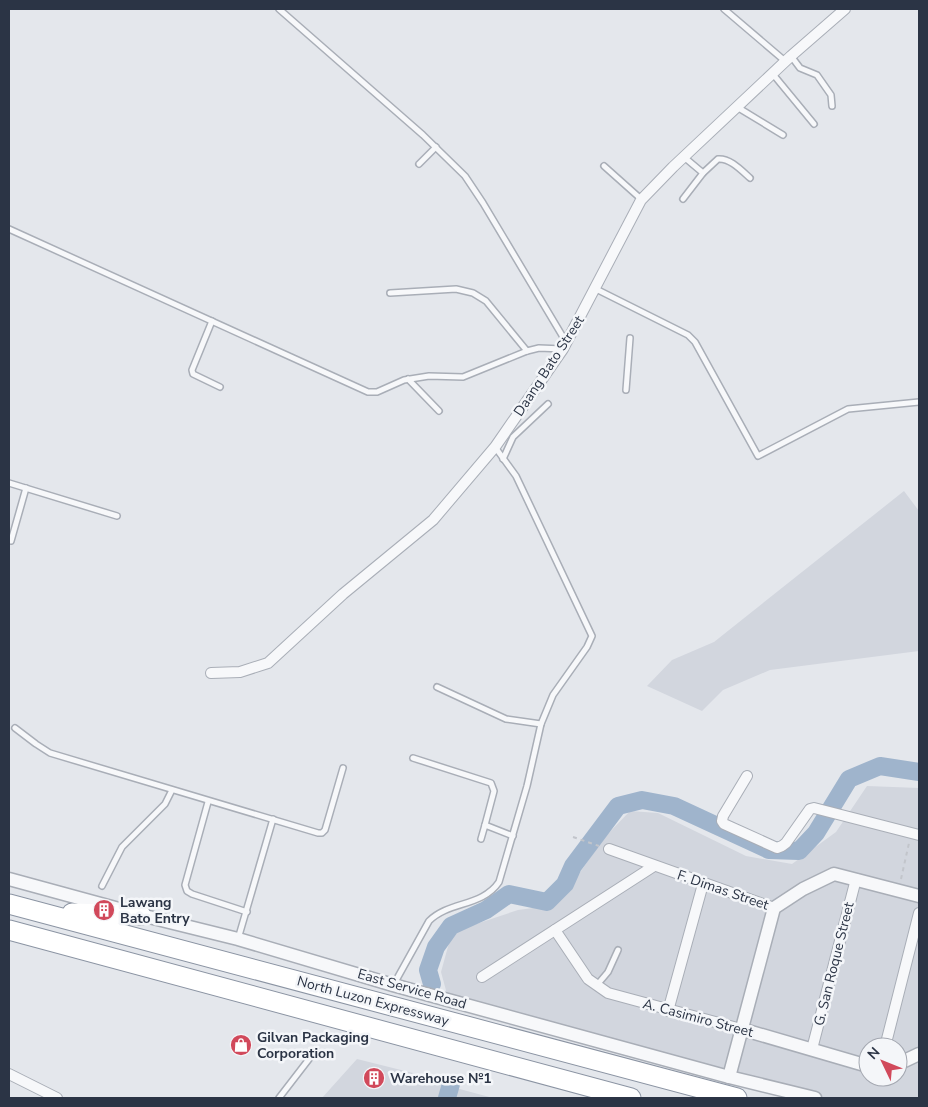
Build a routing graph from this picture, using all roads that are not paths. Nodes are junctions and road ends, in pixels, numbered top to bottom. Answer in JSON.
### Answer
{"nodes":[{"id":1,"x":279,"y":9,"type":"edge"},
{"id":2,"x":724,"y":9,"type":"edge"},
{"id":3,"x":843,"y":9,"type":"edge"},
{"id":4,"x":788,"y":58,"type":"junction"},
{"id":5,"x":772,"y":73,"type":"junction"},
{"id":6,"x":832,"y":106,"type":"dead end"},
{"id":7,"x":737,"y":107,"type":"junction"},
{"id":8,"x":814,"y":124,"type":"dead end"},
{"id":9,"x":783,"y":135,"type":"dead end"},
{"id":10,"x":436,"y":147,"type":"junction"},
{"id":11,"x":684,"y":156,"type":"junction"},
{"id":12,"x":419,"y":164,"type":"dead end"},
{"id":13,"x":604,"y":166,"type":"dead end"},
{"id":14,"x":704,"y":173,"type":"junction"},
{"id":15,"x":750,"y":178,"type":"dead end"},
{"id":16,"x":684,"y":199,"type":"dead end"},
{"id":17,"x":642,"y":200,"type":"junction"},
{"id":18,"x":9,"y":229,"type":"edge"},
{"id":19,"x":596,"y":289,"type":"junction"},
{"id":20,"x":390,"y":293,"type":"dead end"},
{"id":21,"x":212,"y":321,"type":"junction"},
{"id":22,"x":630,"y":338,"type":"dead end"},
{"id":23,"x":565,"y":346,"type":"junction"},
{"id":24,"x":527,"y":351,"type":"junction"},
{"id":25,"x":408,"y":379,"type":"junction"},
{"id":26,"x":220,"y":387,"type":"dead end"},
{"id":27,"x":626,"y":390,"type":"dead end"},
{"id":28,"x":919,"y":402,"type":"edge"},
{"id":29,"x":548,"y":404,"type":"dead end"},
{"id":30,"x":439,"y":410,"type":"dead end"},
{"id":31,"x":495,"y":447,"type":"junction"},
{"id":32,"x":503,"y":459,"type":"junction"},
{"id":33,"x":9,"y":483,"type":"edge"},
{"id":34,"x":26,"y":488,"type":"junction"},
{"id":35,"x":117,"y":516,"type":"dead end"},
{"id":36,"x":11,"y":541,"type":"dead end"},
{"id":37,"x":211,"y":673,"type":"dead end"},
{"id":38,"x":437,"y":686,"type":"dead end"},
{"id":39,"x":541,"y":724,"type":"junction"},
{"id":40,"x":15,"y":728,"type":"dead end"},
{"id":41,"x":414,"y":758,"type":"dead end"},
{"id":42,"x":343,"y":768,"type":"dead end"},
{"id":43,"x":747,"y":776,"type":"dead end"},
{"id":44,"x":172,"y":790,"type":"junction"},
{"id":45,"x":208,"y":802,"type":"junction"},
{"id":46,"x":273,"y":819,"type":"junction"},
{"id":47,"x":485,"y":825,"type":"junction"},
{"id":48,"x":915,"y":834,"type":"edge"},
{"id":49,"x":513,"y":836,"type":"junction"},
{"id":50,"x":482,"y":839,"type":"dead end"},
{"id":51,"x":608,"y":849,"type":"road end"},
{"id":52,"x":654,"y":866,"type":"junction"},
{"id":53,"x":9,"y":879,"type":"edge"},
{"id":54,"x":856,"y":880,"type":"junction"},
{"id":55,"x":703,"y":884,"type":"junction"},
{"id":56,"x":102,"y":886,"type":"dead end"},
{"id":57,"x":919,"y":896,"type":"edge"},
{"id":58,"x":9,"y":904,"type":"edge"},
{"id":59,"x":774,"y":908,"type":"junction"},
{"id":60,"x":39,"y":912,"type":"junction"},
{"id":61,"x":247,"y":912,"type":"junction"},
{"id":62,"x":919,"y":913,"type":"edge"},
{"id":63,"x":141,"y":915,"type":"junction"},
{"id":64,"x":9,"y":930,"type":"edge"},
{"id":65,"x":555,"y":930,"type":"junction"},
{"id":66,"x":238,"y":939,"type":"junction"},
{"id":67,"x":618,"y":950,"type":"dead end"},
{"id":68,"x":482,"y":978,"type":"dead end"},
{"id":69,"x":393,"y":985,"type":"junction"},
{"id":70,"x":596,"y":985,"type":"junction"},
{"id":71,"x":668,"y":1011,"type":"junction"},
{"id":72,"x":742,"y":1030,"type":"junction"},
{"id":73,"x":888,"y":1037,"type":"edge"},
{"id":74,"x":812,"y":1049,"type":"junction"},
{"id":75,"x":316,"y":1050,"type":"dead end"},
{"id":76,"x":858,"y":1063,"type":"edge"},
{"id":77,"x":9,"y":1074,"type":"edge"},
{"id":78,"x":729,"y":1077,"type":"junction"},
{"id":79,"x":57,"y":1098,"type":"edge"},
{"id":80,"x":279,"y":1098,"type":"edge"},
{"id":81,"x":631,"y":1098,"type":"edge"},
{"id":82,"x":736,"y":1098,"type":"edge"},
{"id":83,"x":815,"y":1098,"type":"edge"}],
"edges":[{"from":1,"to":10,"type":"lane"},
{"from":2,"to":4,"type":"lane"},
{"from":3,"to":4,"type":"street","name":"Daang Bato Street"},
{"from":4,"to":5,"type":"street","name":"Daang Bato Street"},
{"from":4,"to":6,"type":"lane"},
{"from":5,"to":7,"type":"street","name":"Daang Bato Street"},
{"from":5,"to":8,"type":"lane"},
{"from":7,"to":9,"type":"lane"},
{"from":7,"to":11,"type":"street","name":"Daang Bato Street"},
{"from":10,"to":12,"type":"lane"},
{"from":10,"to":23,"type":"lane"},
{"from":11,"to":14,"type":"lane"},
{"from":11,"to":17,"type":"street","name":"Daang Bato Street"},
{"from":13,"to":17,"type":"lane"},
{"from":14,"to":15,"type":"lane"},
{"from":14,"to":16,"type":"lane"},
{"from":17,"to":19,"type":"street","name":"Daang Bato Street"},
{"from":18,"to":21,"type":"lane"},
{"from":19,"to":23,"type":"street","name":"Daang Bato Street"},
{"from":19,"to":28,"type":"lane"},
{"from":20,"to":24,"type":"lane"},
{"from":21,"to":25,"type":"lane"},
{"from":21,"to":26,"type":"lane"},
{"from":22,"to":27,"type":"lane"},
{"from":23,"to":24,"type":"lane"},
{"from":23,"to":31,"type":"street","name":"Daang Bato Street"},
{"from":24,"to":25,"type":"lane"},
{"from":25,"to":30,"type":"lane"},
{"from":29,"to":32,"type":"lane"},
{"from":31,"to":32,"type":"lane"},
{"from":31,"to":37,"type":"street","name":"Daang Bato Street"},
{"from":32,"to":39,"type":"lane"},
{"from":33,"to":34,"type":"lane"},
{"from":34,"to":35,"type":"lane"},
{"from":34,"to":36,"type":"lane"},
{"from":38,"to":39,"type":"lane"},
{"from":39,"to":49,"type":"lane"},
{"from":40,"to":44,"type":"lane"},
{"from":41,"to":47,"type":"lane"},
{"from":42,"to":46,"type":"lane"},
{"from":43,"to":48,"type":"street"},
{"from":44,"to":45,"type":"lane"},
{"from":44,"to":56,"type":"lane"},
{"from":45,"to":46,"type":"lane"},
{"from":45,"to":61,"type":"lane"},
{"from":46,"to":61,"type":"lane"},
{"from":47,"to":49,"type":"lane"},
{"from":47,"to":50,"type":"lane"},
{"from":49,"to":69,"type":"lane"},
{"from":51,"to":52,"type":"street","name":"F. Dimas Street"},
{"from":52,"to":55,"type":"street","name":"F. Dimas Street"},
{"from":52,"to":65,"type":"street"},
{"from":53,"to":63,"type":"street","name":"East Service Road"},
{"from":54,"to":57,"type":"street","name":"F. Dimas Street"},
{"from":54,"to":59,"type":"street","name":"F. Dimas Street"},
{"from":54,"to":74,"type":"street","name":"G. San Roque Street"},
{"from":55,"to":59,"type":"street","name":"F. Dimas Street"},
{"from":55,"to":71,"type":"street"},
{"from":58,"to":60,"type":"highway","name":"North Luzon Expressway"},
{"from":59,"to":72,"type":"street"},
{"from":60,"to":63,"type":"highway"},
{"from":60,"to":82,"type":"highway","name":"North Luzon Expressway"},
{"from":61,"to":66,"type":"lane"},
{"from":62,"to":73,"type":"street"},
{"from":63,"to":66,"type":"street","name":"East Service Road"},
{"from":64,"to":81,"type":"highway","name":"North Luzon Expressway"},
{"from":65,"to":68,"type":"street"},
{"from":65,"to":70,"type":"street","name":"A. Casimiro Street"},
{"from":66,"to":69,"type":"street","name":"East Service Road"},
{"from":67,"to":70,"type":"lane"},
{"from":69,"to":78,"type":"street","name":"East Service Road"},
{"from":70,"to":71,"type":"street","name":"A. Casimiro Street"},
{"from":71,"to":72,"type":"street","name":"A. Casimiro Street"},
{"from":72,"to":74,"type":"street","name":"A. Casimiro Street"},
{"from":72,"to":78,"type":"street"},
{"from":74,"to":76,"type":"street","name":"A. Casimiro Street"},
{"from":75,"to":80,"type":"lane"},
{"from":77,"to":79,"type":"street"},
{"from":78,"to":83,"type":"street","name":"East Service Road"}]}
